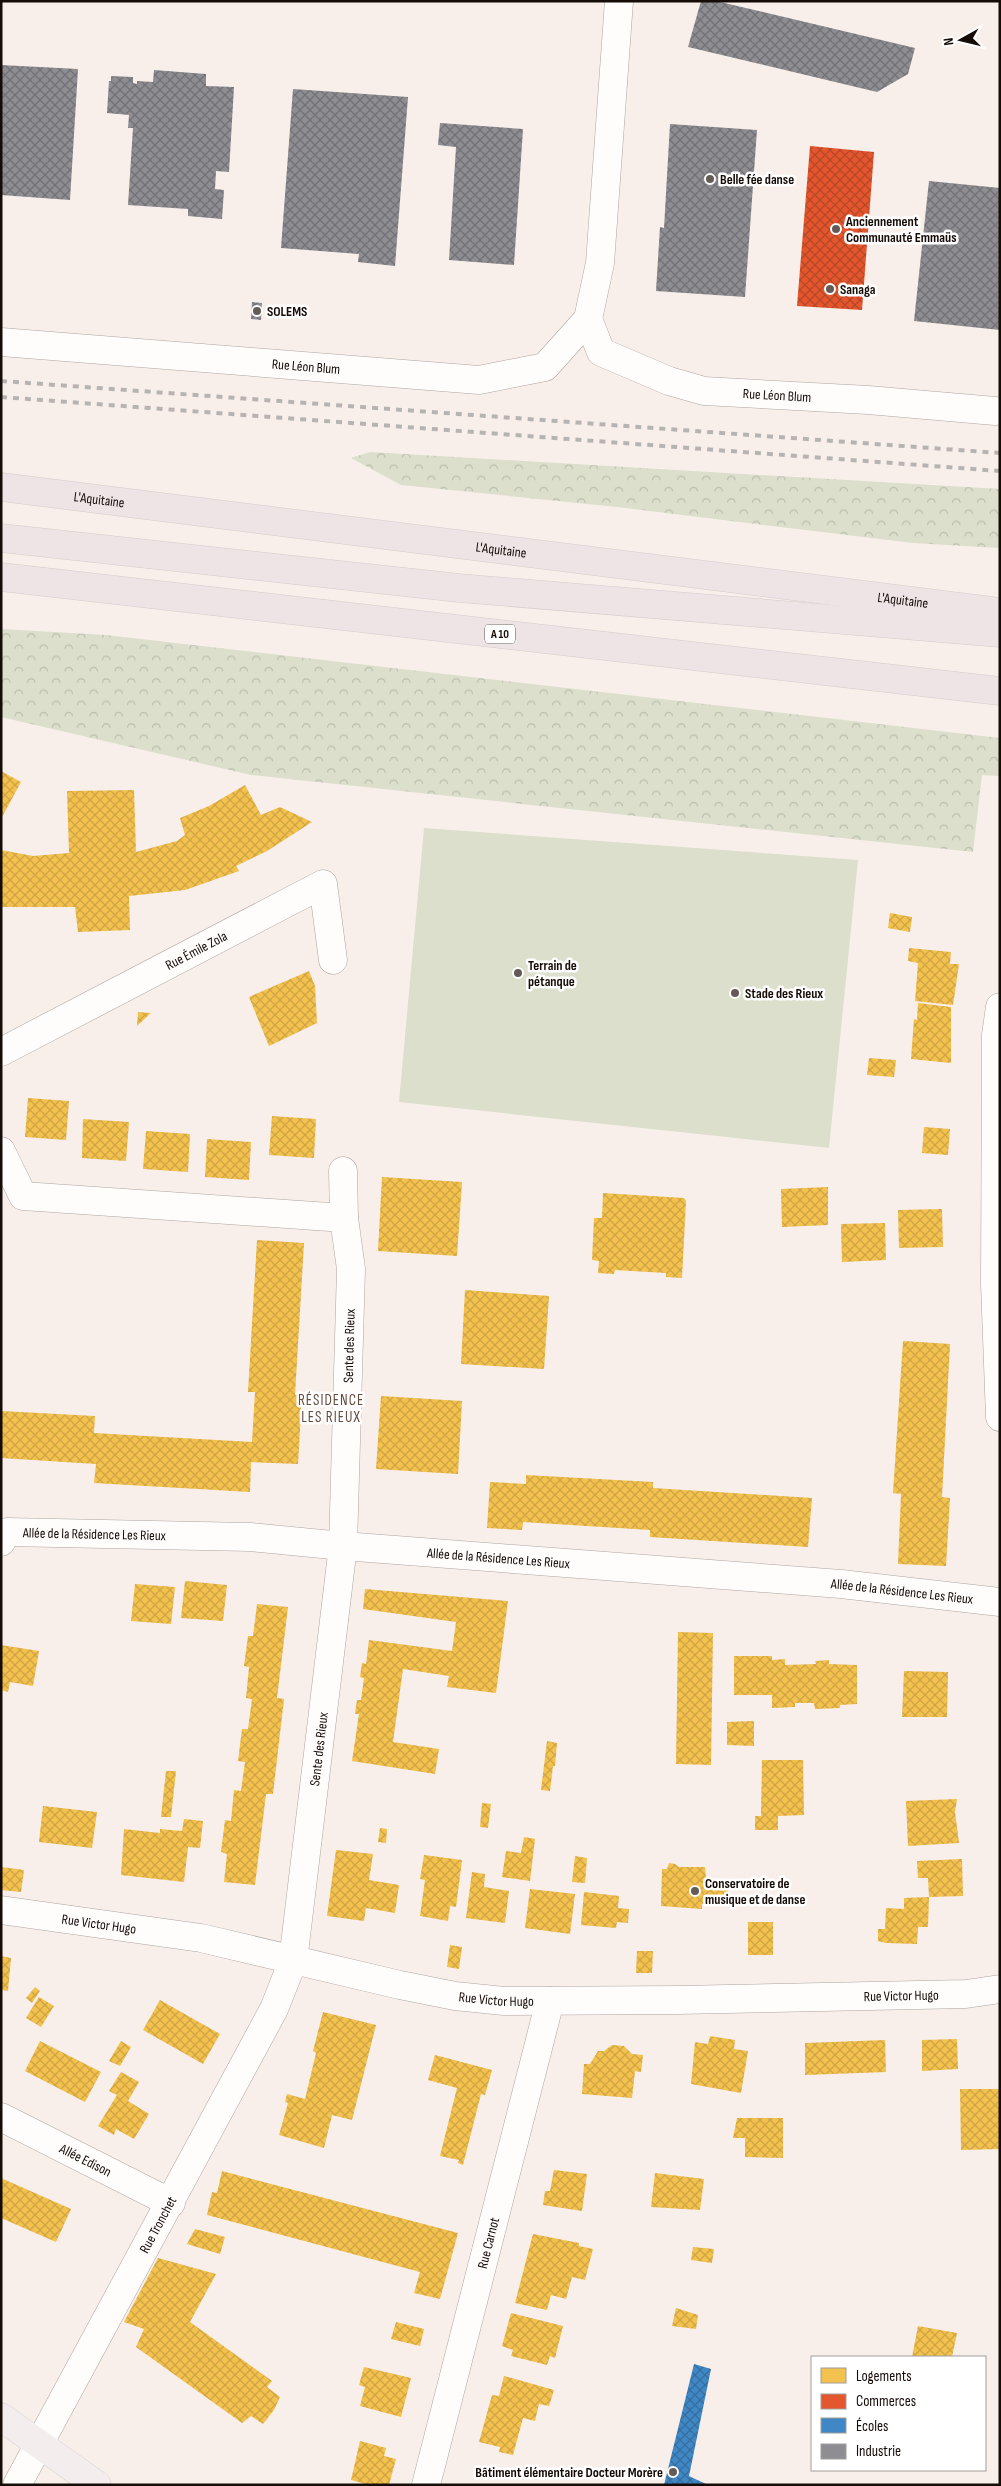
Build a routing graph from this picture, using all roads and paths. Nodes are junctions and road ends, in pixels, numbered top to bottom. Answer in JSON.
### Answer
{"nodes":[{"id":1,"x":619,"y":1,"type":"edge"},
{"id":2,"x":588,"y":319,"type":"junction"},
{"id":3,"x":1,"y":342,"type":"edge"},
{"id":4,"x":994,"y":411,"type":"dead end"},
{"id":5,"x":1,"y":487,"type":"edge"},
{"id":6,"x":1,"y":538,"type":"edge"},
{"id":7,"x":1,"y":576,"type":"edge"},
{"id":8,"x":1000,"y":612,"type":"edge"},
{"id":9,"x":1000,"y":633,"type":"edge"},
{"id":10,"x":1000,"y":691,"type":"edge"},
{"id":11,"x":333,"y":960,"type":"dead end"},
{"id":12,"x":1000,"y":1007,"type":"edge"},
{"id":13,"x":1,"y":1052,"type":"edge"},
{"id":14,"x":1,"y":1151,"type":"edge"},
{"id":15,"x":343,"y":1171,"type":"dead end"},
{"id":16,"x":344,"y":1218,"type":"junction"},
{"id":17,"x":999,"y":1361,"type":"edge"},
{"id":18,"x":1000,"y":1417,"type":"edge"},
{"id":19,"x":1,"y":1542,"type":"edge"},
{"id":20,"x":343,"y":1546,"type":"junction"},
{"id":21,"x":1000,"y":1602,"type":"edge"},
{"id":22,"x":1,"y":1910,"type":"edge"},
{"id":23,"x":293,"y":1961,"type":"junction"},
{"id":24,"x":1000,"y":1989,"type":"edge"},
{"id":25,"x":550,"y":2002,"type":"junction"},
{"id":26,"x":1,"y":2117,"type":"edge"},
{"id":27,"x":170,"y":2203,"type":"junction"},
{"id":28,"x":1,"y":2418,"type":"edge"},
{"id":29,"x":38,"y":2445,"type":"junction"},
{"id":30,"x":17,"y":2485,"type":"edge"},
{"id":31,"x":97,"y":2485,"type":"edge"},
{"id":32,"x":426,"y":2485,"type":"edge"}],
"edges":[{"from":1,"to":2,"type":"street"},
{"from":2,"to":3,"type":"street","name":"Rue Léon Blum"},
{"from":2,"to":4,"type":"street","name":"Rue Léon Blum"},
{"from":5,"to":8,"type":"highway","name":"L'Aquitaine"},
{"from":6,"to":9,"type":"highway"},
{"from":7,"to":10,"type":"highway","number":"A 10"},
{"from":11,"to":13,"type":"street","name":"Rue Émile Zola"},
{"from":12,"to":17,"type":"street"},
{"from":14,"to":16,"type":"street"},
{"from":15,"to":16,"type":"street","name":"Sente des Rieux"},
{"from":16,"to":20,"type":"street","name":"Sente des Rieux"},
{"from":17,"to":18,"type":"street"},
{"from":19,"to":20,"type":"street","name":"Allée de la Résidence Les Rieux"},
{"from":20,"to":21,"type":"street","name":"Allée de la Résidence Les Rieux"},
{"from":20,"to":23,"type":"street","name":"Sente des Rieux"},
{"from":22,"to":23,"type":"street","name":"Rue Victor Hugo"},
{"from":23,"to":25,"type":"street","name":"Rue Victor Hugo"},
{"from":23,"to":27,"type":"street","name":"Rue Tronchet"},
{"from":24,"to":25,"type":"street","name":"Rue Victor Hugo"},
{"from":25,"to":32,"type":"street","name":"Rue Carnot"},
{"from":26,"to":27,"type":"street","name":"Allée Edison"},
{"from":27,"to":29,"type":"street","name":"Rue Tronchet"},
{"from":28,"to":29,"type":"main road"},
{"from":29,"to":30,"type":"street","name":"Rue Tronchet"},
{"from":29,"to":31,"type":"main road"}]}
